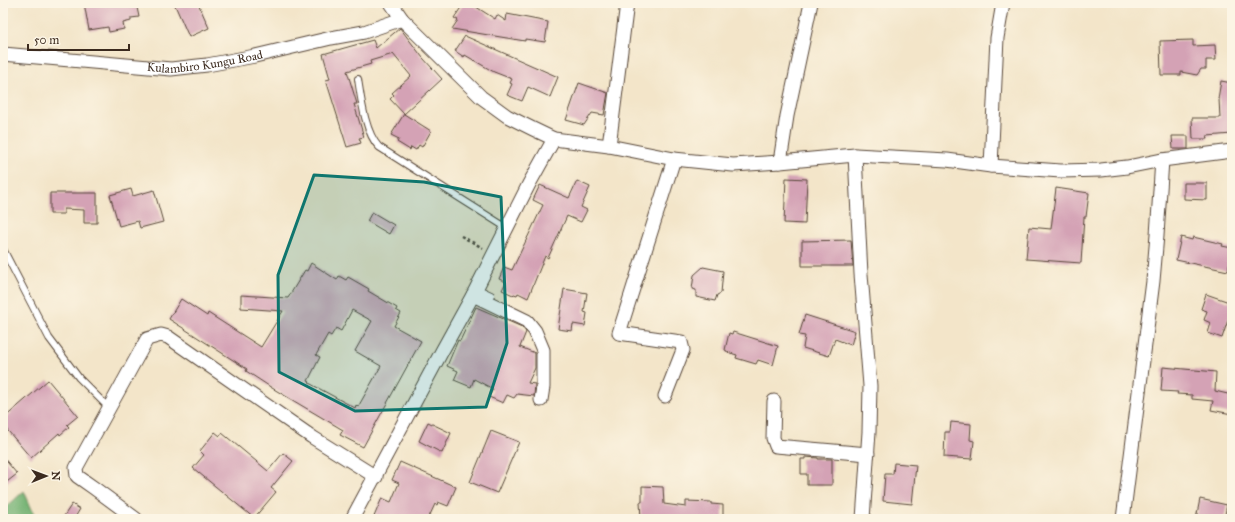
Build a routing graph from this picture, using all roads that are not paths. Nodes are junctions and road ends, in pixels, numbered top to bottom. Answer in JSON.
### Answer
{"nodes":[{"id":1,"x":391,"y":3,"type":"edge"},
{"id":2,"x":627,"y":3,"type":"edge"},
{"id":3,"x":811,"y":3,"type":"edge"},
{"id":4,"x":1003,"y":3,"type":"edge"},
{"id":5,"x":402,"y":20,"type":"junction"},
{"id":6,"x":3,"y":54,"type":"edge"},
{"id":7,"x":358,"y":79,"type":"dead end"},
{"id":8,"x":554,"y":139,"type":"junction"},
{"id":9,"x":609,"y":146,"type":"junction"},
{"id":10,"x":1232,"y":151,"type":"edge"},
{"id":11,"x":855,"y":155,"type":"junction"},
{"id":12,"x":674,"y":159,"type":"junction"},
{"id":13,"x":1162,"y":160,"type":"junction"},
{"id":14,"x":780,"y":162,"type":"junction"},
{"id":15,"x":991,"y":166,"type":"junction"},
{"id":16,"x":507,"y":228,"type":"junction"},
{"id":17,"x":3,"y":249,"type":"edge"},
{"id":18,"x":474,"y":292,"type":"junction"},
{"id":19,"x":491,"y":295,"type":"dead end"},
{"id":20,"x":665,"y":396,"type":"dead end"},
{"id":21,"x":541,"y":400,"type":"dead end"},
{"id":22,"x":774,"y":401,"type":"dead end"},
{"id":23,"x":109,"y":408,"type":"junction"},
{"id":24,"x":868,"y":454,"type":"junction"},
{"id":25,"x":376,"y":477,"type":"junction"},
{"id":26,"x":136,"y":519,"type":"edge"},
{"id":27,"x":353,"y":519,"type":"edge"},
{"id":28,"x":863,"y":519,"type":"edge"},
{"id":29,"x":1123,"y":519,"type":"edge"}],
"edges":[{"from":1,"to":5,"type":"street"},
{"from":2,"to":9,"type":"street"},
{"from":3,"to":14,"type":"street"},
{"from":4,"to":15,"type":"street"},
{"from":5,"to":6,"type":"street","name":"Kulambiro Kungu Road"},
{"from":5,"to":8,"type":"street"},
{"from":7,"to":16,"type":"lane"},
{"from":8,"to":9,"type":"street"},
{"from":8,"to":16,"type":"street"},
{"from":9,"to":12,"type":"street"},
{"from":10,"to":13,"type":"street"},
{"from":11,"to":14,"type":"street"},
{"from":11,"to":15,"type":"street"},
{"from":11,"to":24,"type":"street"},
{"from":12,"to":14,"type":"street"},
{"from":12,"to":20,"type":"street"},
{"from":13,"to":15,"type":"street"},
{"from":13,"to":29,"type":"street"},
{"from":16,"to":18,"type":"street"},
{"from":17,"to":23,"type":"lane"},
{"from":18,"to":19,"type":"lane"},
{"from":18,"to":21,"type":"street"},
{"from":18,"to":25,"type":"street"},
{"from":22,"to":24,"type":"street"},
{"from":23,"to":25,"type":"street"},
{"from":23,"to":26,"type":"street"},
{"from":24,"to":28,"type":"street"},
{"from":25,"to":27,"type":"street"}]}
